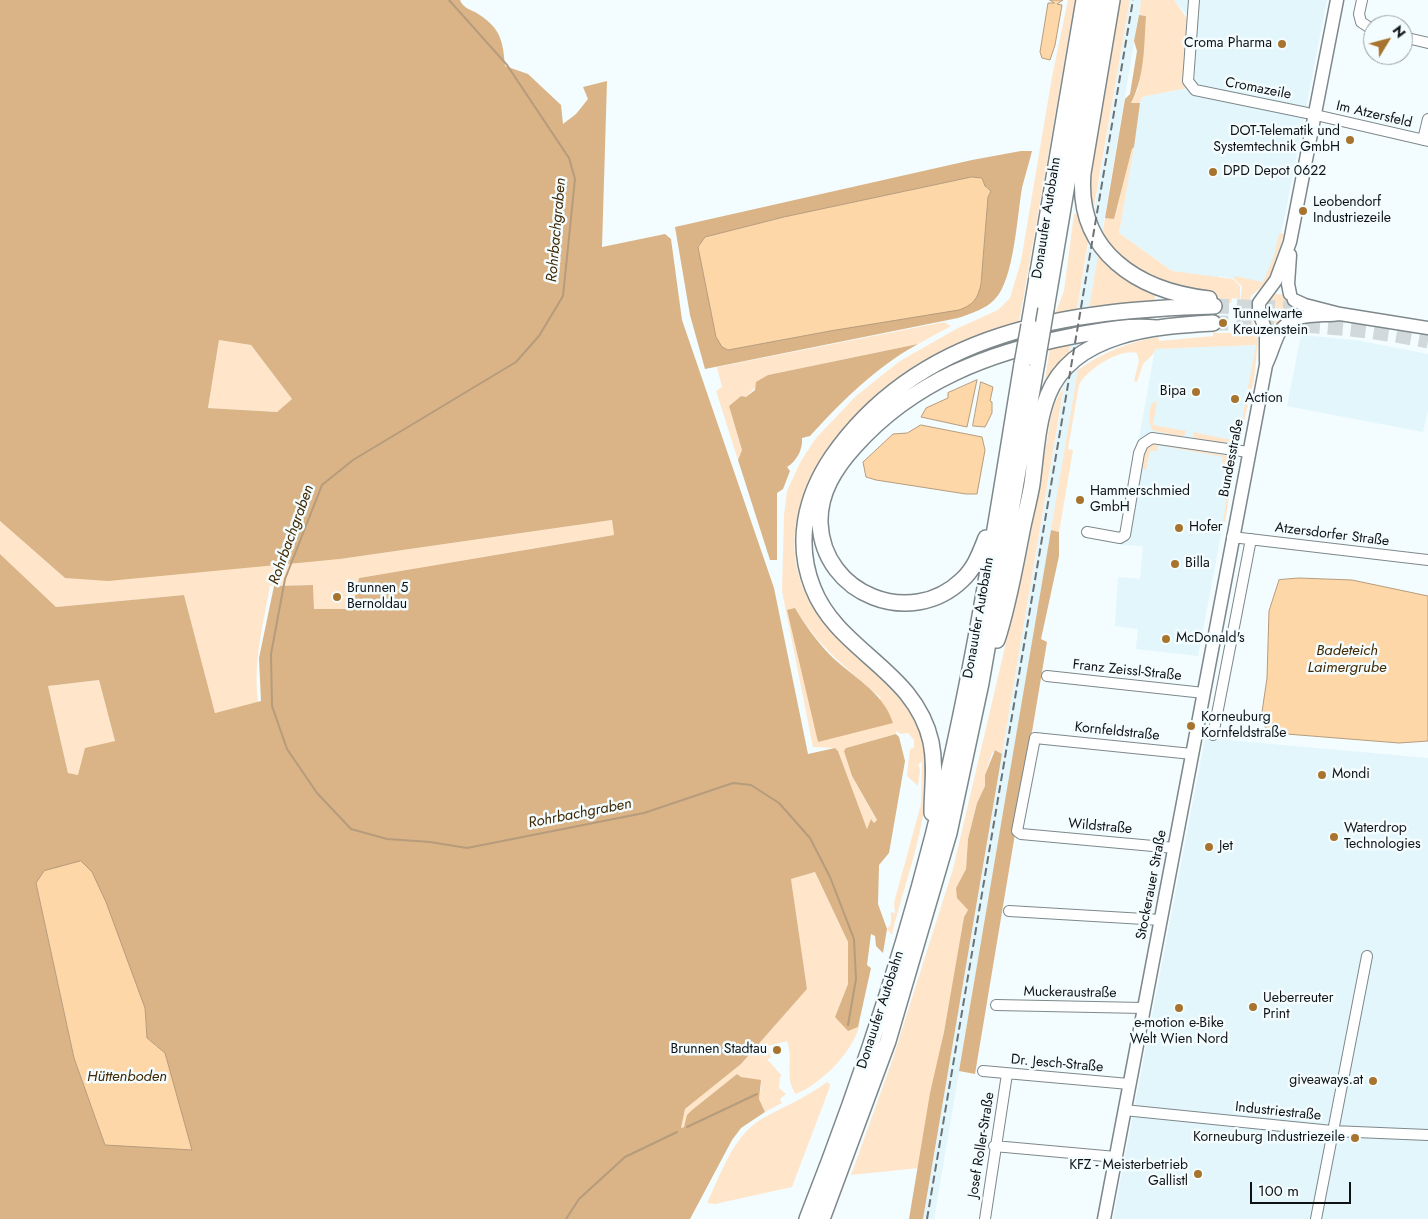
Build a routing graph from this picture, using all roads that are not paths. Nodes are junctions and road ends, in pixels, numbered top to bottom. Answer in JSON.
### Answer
{"nodes":[{"id":1,"x":1084,"y":0,"type":"edge"},
{"id":2,"x":1098,"y":0,"type":"edge"},
{"id":3,"x":1112,"y":0,"type":"edge"},
{"id":4,"x":1194,"y":0,"type":"edge"},
{"id":5,"x":1336,"y":0,"type":"edge"},
{"id":6,"x":1362,"y":0,"type":"edge"},
{"id":7,"x":1363,"y":23,"type":"edge"},
{"id":8,"x":1413,"y":39,"type":"edge"},
{"id":9,"x":1428,"y":43,"type":"edge"},
{"id":10,"x":1315,"y":115,"type":"junction"},
{"id":11,"x":1428,"y":119,"type":"edge"},
{"id":12,"x":1426,"y":141,"type":"edge"},
{"id":13,"x":1290,"y":242,"type":"junction"},
{"id":14,"x":1270,"y":291,"type":"junction"},
{"id":15,"x":1292,"y":297,"type":"junction"},
{"id":16,"x":1039,"y":310,"type":"junction"},
{"id":17,"x":1340,"y":314,"type":"junction"},
{"id":18,"x":1264,"y":322,"type":"junction"},
{"id":19,"x":1214,"y":323,"type":"tunnel mouth"},
{"id":20,"x":1288,"y":323,"type":"junction"},
{"id":21,"x":1156,"y":328,"type":"junction"},
{"id":22,"x":1428,"y":328,"type":"edge"},
{"id":23,"x":1266,"y":365,"type":"junction"},
{"id":24,"x":1248,"y":452,"type":"junction"},
{"id":25,"x":997,"y":514,"type":"junction"},
{"id":26,"x":1087,"y":532,"type":"dead end"},
{"id":27,"x":1232,"y":537,"type":"junction"},
{"id":28,"x":1251,"y":539,"type":"junction"},
{"id":29,"x":1228,"y":557,"type":"joint"},
{"id":30,"x":1428,"y":560,"type":"edge"},
{"id":31,"x":1047,"y":676,"type":"dead end"},
{"id":32,"x":981,"y":683,"type":"junction"},
{"id":33,"x":1204,"y":693,"type":"junction"},
{"id":34,"x":1213,"y":735,"type":"dead end"},
{"id":35,"x":1192,"y":754,"type":"junction"},
{"id":36,"x":1021,"y":834,"type":"joint"},
{"id":37,"x":933,"y":837,"type":"junction"},
{"id":38,"x":1175,"y":848,"type":"junction"},
{"id":39,"x":1009,"y":911,"type":"dead end"},
{"id":40,"x":1161,"y":920,"type":"junction"},
{"id":41,"x":1367,"y":956,"type":"dead end"},
{"id":42,"x":996,"y":1005,"type":"dead end"},
{"id":43,"x":1144,"y":1008,"type":"junction"},
{"id":44,"x":982,"y":1071,"type":"dead end"},
{"id":45,"x":1007,"y":1074,"type":"junction"},
{"id":46,"x":1129,"y":1084,"type":"junction"},
{"id":47,"x":1124,"y":1110,"type":"junction"},
{"id":48,"x":1332,"y":1131,"type":"junction"},
{"id":49,"x":1428,"y":1135,"type":"edge"},
{"id":50,"x":994,"y":1146,"type":"junction"},
{"id":51,"x":1116,"y":1157,"type":"junction"},
{"id":52,"x":807,"y":1219,"type":"edge"},
{"id":53,"x":822,"y":1219,"type":"edge"},
{"id":54,"x":985,"y":1219,"type":"edge"},
{"id":55,"x":1104,"y":1219,"type":"edge"},
{"id":56,"x":1316,"y":1219,"type":"edge"}],
"edges":[{"from":1,"to":16,"type":"highway","name":"Donauufer Autobahn"},
{"from":2,"to":16,"type":"highway","name":"Donauufer Autobahn"},
{"from":3,"to":37,"type":"highway"},
{"from":4,"to":10,"type":"street","name":"Cromazeile"},
{"from":5,"to":10,"type":"main road"},
{"from":6,"to":7,"type":"street"},
{"from":8,"to":9,"type":"street"},
{"from":10,"to":12,"type":"street","name":"Im Atzersfeld"},
{"from":10,"to":13,"type":"main road"},
{"from":11,"to":12,"type":"street"},
{"from":13,"to":14,"type":"main road"},
{"from":13,"to":15,"type":"main road"},
{"from":14,"to":15,"type":"main road"},
{"from":14,"to":18,"type":"main road"},
{"from":15,"to":17,"type":"main road"},
{"from":15,"to":20,"type":"main road"},
{"from":16,"to":25,"type":"highway","name":"Donauufer Autobahn","bridge":true},
{"from":16,"to":32,"type":"highway","name":"Donauufer Autobahn","bridge":true},
{"from":17,"to":20,"type":"main road"},
{"from":17,"to":22,"type":"main road"},
{"from":18,"to":20,"type":"main road"},
{"from":18,"to":23,"type":"main road"},
{"from":19,"to":21,"type":"highway"},
{"from":20,"to":23,"type":"main road"},
{"from":21,"to":25,"type":"highway"},
{"from":21,"to":32,"type":"highway"},
{"from":23,"to":24,"type":"main road","name":"Bundesstraße"},
{"from":24,"to":26,"type":"street"},
{"from":24,"to":27,"type":"main road","name":"Bundesstraße"},
{"from":25,"to":37,"type":"highway","name":"Donauufer Autobahn"},
{"from":27,"to":28,"type":"street","name":"Atzersdorfer Straße"},
{"from":27,"to":29,"type":"main road","name":"Bundesstraße"},
{"from":28,"to":30,"type":"street","name":"Atzersdorfer Straße"},
{"from":28,"to":34,"type":"street"},
{"from":29,"to":33,"type":"main road","name":"Stockerauer Straße"},
{"from":31,"to":33,"type":"street","name":"Franz Zeissl-Straße"},
{"from":32,"to":53,"type":"highway","name":"Donauufer Autobahn"},
{"from":33,"to":35,"type":"main road","name":"Stockerauer Straße"},
{"from":35,"to":36,"type":"street","name":"Kornfeldstraße"},
{"from":35,"to":38,"type":"main road","name":"Stockerauer Straße"},
{"from":36,"to":38,"type":"street","name":"Wildstraße"},
{"from":37,"to":52,"type":"highway","name":"Donauufer Autobahn"},
{"from":38,"to":40,"type":"main road","name":"Stockerauer Straße"},
{"from":39,"to":40,"type":"street"},
{"from":40,"to":43,"type":"main road","name":"Stockerauer Straße"},
{"from":41,"to":48,"type":"street"},
{"from":42,"to":43,"type":"street","name":"Muckeraustraße"},
{"from":43,"to":46,"type":"main road","name":"Stockerauer Straße"},
{"from":44,"to":45,"type":"street","name":"Dr. Jesch-Straße"},
{"from":45,"to":46,"type":"street","name":"Dr. Jesch-Straße"},
{"from":45,"to":50,"type":"street","name":"Josef Roller-Straße"},
{"from":46,"to":47,"type":"main road","name":"Stockerauer Straße"},
{"from":47,"to":48,"type":"street","name":"Industriestraße"},
{"from":47,"to":51,"type":"main road","name":"Stockerauer Straße"},
{"from":48,"to":49,"type":"street","name":"Industriestraße"},
{"from":48,"to":56,"type":"street"},
{"from":50,"to":51,"type":"street"},
{"from":50,"to":54,"type":"street","name":"Josef Roller-Straße"},
{"from":51,"to":55,"type":"main road","name":"Stockerauer Straße"}]}
